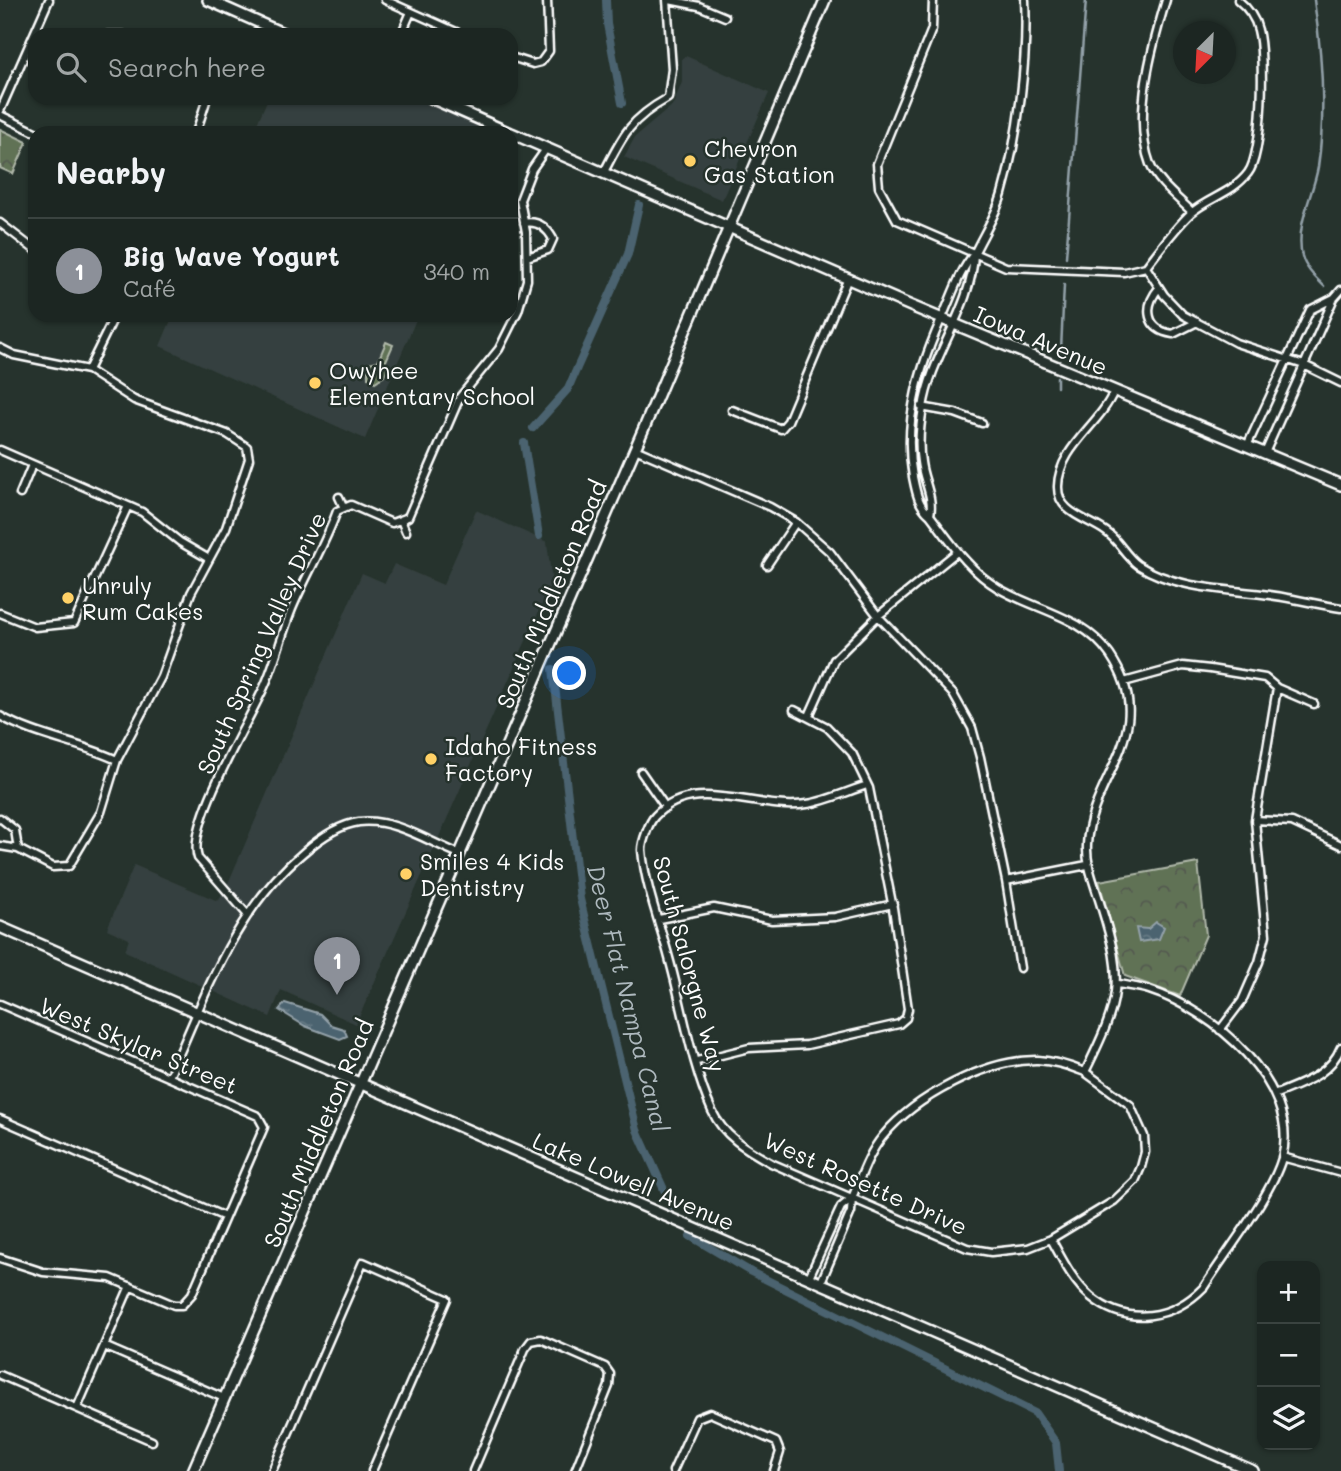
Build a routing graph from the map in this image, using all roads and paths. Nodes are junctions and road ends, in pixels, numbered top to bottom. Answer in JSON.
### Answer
{"nodes":[{"id":1,"x":49,"y":0,"type":"edge"},
{"id":2,"x":208,"y":0,"type":"edge"},
{"id":3,"x":385,"y":0,"type":"edge"},
{"id":4,"x":547,"y":0,"type":"edge"},
{"id":5,"x":668,"y":0,"type":"edge"},
{"id":6,"x":825,"y":0,"type":"edge"},
{"id":7,"x":933,"y":0,"type":"edge"},
{"id":8,"x":1024,"y":0,"type":"edge"},
{"id":9,"x":1166,"y":0,"type":"edge"},
{"id":10,"x":1238,"y":0,"type":"edge"},
{"id":11,"x":411,"y":12,"type":"junction"},
{"id":12,"x":725,"y":17,"type":"dead end"},
{"id":13,"x":37,"y":28,"type":"edge"},
{"id":14,"x":272,"y":28,"type":"edge"},
{"id":15,"x":404,"y":28,"type":"edge"},
{"id":16,"x":447,"y":28,"type":"edge"},
{"id":17,"x":28,"y":48,"type":"edge"},
{"id":18,"x":518,"y":59,"type":"edge"},
{"id":19,"x":205,"y":105,"type":"edge"},
{"id":20,"x":447,"y":105,"type":"edge"},
{"id":21,"x":0,"y":113,"type":"edge"},
{"id":22,"x":198,"y":126,"type":"edge"},
{"id":23,"x":495,"y":126,"type":"edge"},
{"id":24,"x":28,"y":128,"type":"edge"},
{"id":25,"x":518,"y":136,"type":"edge"},
{"id":26,"x":546,"y":149,"type":"junction"},
{"id":27,"x":603,"y":174,"type":"junction"},
{"id":28,"x":1192,"y":212,"type":"junction"},
{"id":29,"x":0,"y":223,"type":"edge"},
{"id":30,"x":524,"y":223,"type":"junction"},
{"id":31,"x":727,"y":228,"type":"junction"},
{"id":32,"x":28,"y":245,"type":"edge"},
{"id":33,"x":974,"y":254,"type":"junction"},
{"id":34,"x":527,"y":257,"type":"junction"},
{"id":35,"x":1146,"y":267,"type":"junction"},
{"id":36,"x":848,"y":278,"type":"junction"},
{"id":37,"x":1159,"y":288,"type":"junction"},
{"id":38,"x":1341,"y":289,"type":"edge"},
{"id":39,"x":1334,"y":298,"type":"junction"},
{"id":40,"x":518,"y":312,"type":"edge"},
{"id":41,"x":941,"y":318,"type":"junction"},
{"id":42,"x":112,"y":322,"type":"edge"},
{"id":43,"x":513,"y":322,"type":"edge"},
{"id":44,"x":1197,"y":322,"type":"junction"},
{"id":45,"x":953,"y":324,"type":"junction"},
{"id":46,"x":0,"y":348,"type":"edge"},
{"id":47,"x":1285,"y":361,"type":"junction"},
{"id":48,"x":1304,"y":365,"type":"junction"},
{"id":49,"x":88,"y":370,"type":"junction"},
{"id":50,"x":1341,"y":383,"type":"edge"},
{"id":51,"x":1114,"y":391,"type":"junction"},
{"id":52,"x":912,"y":405,"type":"junction"},
{"id":53,"x":923,"y":408,"type":"junction"},
{"id":54,"x":733,"y":411,"type":"dead end"},
{"id":55,"x":982,"y":423,"type":"dead end"},
{"id":56,"x":1247,"y":446,"type":"junction"},
{"id":57,"x":635,"y":449,"type":"junction"},
{"id":58,"x":0,"y":450,"type":"edge"},
{"id":59,"x":1265,"y":453,"type":"junction"},
{"id":60,"x":910,"y":460,"type":"junction"},
{"id":61,"x":920,"y":460,"type":"junction"},
{"id":62,"x":32,"y":465,"type":"junction"},
{"id":63,"x":1341,"y":485,"type":"edge"},
{"id":64,"x":20,"y":494,"type":"dead end"},
{"id":65,"x":339,"y":497,"type":"dead end"},
{"id":66,"x":128,"y":506,"type":"junction"},
{"id":67,"x":344,"y":508,"type":"junction"},
{"id":68,"x":930,"y":515,"type":"junction"},
{"id":69,"x":401,"y":520,"type":"junction"},
{"id":70,"x":796,"y":522,"type":"junction"},
{"id":71,"x":406,"y":532,"type":"dead end"},
{"id":72,"x":957,"y":552,"type":"junction"},
{"id":73,"x":209,"y":559,"type":"junction"},
{"id":74,"x":767,"y":565,"type":"dead end"},
{"id":75,"x":1341,"y":608,"type":"edge"},
{"id":76,"x":0,"y":613,"type":"edge"},
{"id":77,"x":877,"y":617,"type":"junction"},
{"id":78,"x":1124,"y":682,"type":"junction"},
{"id":79,"x":1277,"y":688,"type":"junction"},
{"id":80,"x":1314,"y":704,"type":"dead end"},
{"id":81,"x":794,"y":710,"type":"dead end"},
{"id":82,"x":0,"y":716,"type":"edge"},
{"id":83,"x":808,"y":716,"type":"junction"},
{"id":84,"x":117,"y":760,"type":"junction"},
{"id":85,"x":641,"y":772,"type":"dead end"},
{"id":86,"x":867,"y":785,"type":"junction"},
{"id":87,"x":666,"y":808,"type":"junction"},
{"id":88,"x":0,"y":818,"type":"edge"},
{"id":89,"x":1255,"y":820,"type":"junction"},
{"id":90,"x":1341,"y":845,"type":"edge"},
{"id":91,"x":0,"y":846,"type":"edge"},
{"id":92,"x":18,"y":849,"type":"junction"},
{"id":93,"x":460,"y":854,"type":"junction"},
{"id":94,"x":1087,"y":864,"type":"junction"},
{"id":95,"x":1006,"y":881,"type":"junction"},
{"id":96,"x":893,"y":904,"type":"junction"},
{"id":97,"x":246,"y":913,"type":"junction"},
{"id":98,"x":659,"y":919,"type":"junction"},
{"id":99,"x":0,"y":927,"type":"edge"},
{"id":100,"x":1020,"y":968,"type":"dead end"},
{"id":101,"x":1118,"y":984,"type":"junction"},
{"id":102,"x":0,"y":1004,"type":"edge"},
{"id":103,"x":198,"y":1013,"type":"junction"},
{"id":104,"x":1220,"y":1030,"type":"junction"},
{"id":105,"x":1341,"y":1047,"type":"edge"},
{"id":106,"x":697,"y":1061,"type":"junction"},
{"id":107,"x":1085,"y":1072,"type":"junction"},
{"id":108,"x":169,"y":1077,"type":"junction"},
{"id":109,"x":360,"y":1084,"type":"junction"},
{"id":110,"x":1276,"y":1094,"type":"junction"},
{"id":111,"x":0,"y":1119,"type":"edge"},
{"id":112,"x":726,"y":1132,"type":"joint"},
{"id":113,"x":1282,"y":1157,"type":"junction"},
{"id":114,"x":1341,"y":1173,"type":"edge"},
{"id":115,"x":852,"y":1198,"type":"junction"},
{"id":116,"x":225,"y":1217,"type":"junction"},
{"id":117,"x":1051,"y":1239,"type":"junction"},
{"id":118,"x":0,"y":1258,"type":"edge"},
{"id":119,"x":808,"y":1277,"type":"junction"},
{"id":120,"x":821,"y":1282,"type":"junction"},
{"id":121,"x":130,"y":1286,"type":"junction"},
{"id":122,"x":104,"y":1346,"type":"junction"},
{"id":123,"x":0,"y":1375,"type":"edge"},
{"id":124,"x":224,"y":1398,"type":"junction"},
{"id":125,"x":77,"y":1408,"type":"junction"},
{"id":126,"x":152,"y":1441,"type":"dead end"},
{"id":127,"x":193,"y":1471,"type":"edge"},
{"id":128,"x":272,"y":1471,"type":"edge"},
{"id":129,"x":372,"y":1471,"type":"edge"},
{"id":130,"x":473,"y":1471,"type":"edge"},
{"id":131,"x":575,"y":1471,"type":"edge"},
{"id":132,"x":673,"y":1471,"type":"edge"},
{"id":133,"x":774,"y":1471,"type":"edge"},
{"id":134,"x":1253,"y":1471,"type":"edge"}],
"edges":[{"from":1,"to":13,"type":"street"},
{"from":2,"to":14,"type":"street"},
{"from":3,"to":11,"type":"street"},
{"from":4,"to":18,"type":"street"},
{"from":5,"to":12,"type":"street"},
{"from":5,"to":27,"type":"street"},
{"from":6,"to":31,"type":"street","name":"South Middleton Road"},
{"from":7,"to":33,"type":"street"},
{"from":8,"to":33,"type":"street"},
{"from":9,"to":28,"type":"street"},
{"from":10,"to":28,"type":"street"},
{"from":11,"to":15,"type":"street"},
{"from":11,"to":16,"type":"street"},
{"from":17,"to":21,"type":"street"},
{"from":19,"to":22,"type":"street"},
{"from":20,"to":23,"type":"street","name":"Iowa Avenue"},
{"from":21,"to":24,"type":"street"},
{"from":25,"to":26,"type":"street","name":"Iowa Avenue"},
{"from":26,"to":27,"type":"street","name":"Iowa Avenue"},
{"from":26,"to":30,"type":"street"},
{"from":27,"to":31,"type":"street","name":"Iowa Avenue"},
{"from":28,"to":35,"type":"street"},
{"from":29,"to":32,"type":"street"},
{"from":30,"to":34,"type":"street"},
{"from":30,"to":34,"type":"street"},
{"from":31,"to":36,"type":"street","name":"Iowa Avenue"},
{"from":31,"to":57,"type":"street","name":"South Middleton Road"},
{"from":33,"to":35,"type":"street"},
{"from":33,"to":41,"type":"street"},
{"from":33,"to":45,"type":"street"},
{"from":34,"to":40,"type":"street"},
{"from":35,"to":37,"type":"street"},
{"from":36,"to":41,"type":"street","name":"Iowa Avenue"},
{"from":36,"to":54,"type":"street"},
{"from":37,"to":44,"type":"street"},
{"from":37,"to":44,"type":"street"},
{"from":38,"to":39,"type":"street"},
{"from":39,"to":47,"type":"street"},
{"from":39,"to":48,"type":"street"},
{"from":41,"to":45,"type":"street","name":"Iowa Avenue"},
{"from":41,"to":52,"type":"street"},
{"from":42,"to":49,"type":"street"},
{"from":43,"to":69,"type":"street"},
{"from":44,"to":47,"type":"street"},
{"from":45,"to":51,"type":"street","name":"Iowa Avenue"},
{"from":45,"to":53,"type":"street"},
{"from":46,"to":49,"type":"street"},
{"from":47,"to":48,"type":"street"},
{"from":47,"to":56,"type":"street"},
{"from":48,"to":50,"type":"street"},
{"from":48,"to":59,"type":"street"},
{"from":49,"to":73,"type":"street"},
{"from":51,"to":56,"type":"street","name":"Iowa Avenue"},
{"from":51,"to":75,"type":"street"},
{"from":52,"to":53,"type":"street"},
{"from":52,"to":60,"type":"street"},
{"from":53,"to":55,"type":"street"},
{"from":53,"to":61,"type":"street"},
{"from":56,"to":59,"type":"street","name":"Iowa Avenue"},
{"from":57,"to":70,"type":"street"},
{"from":57,"to":93,"type":"street","name":"South Middleton Road"},
{"from":58,"to":62,"type":"street"},
{"from":59,"to":63,"type":"street","name":"Iowa Avenue"},
{"from":60,"to":61,"type":"street"},
{"from":60,"to":68,"type":"street"},
{"from":61,"to":68,"type":"street"},
{"from":62,"to":64,"type":"street"},
{"from":62,"to":66,"type":"street"},
{"from":65,"to":67,"type":"street"},
{"from":66,"to":73,"type":"street"},
{"from":66,"to":76,"type":"street"},
{"from":67,"to":69,"type":"street","name":"South Spring Valley Drive"},
{"from":67,"to":97,"type":"street","name":"South Spring Valley Drive"},
{"from":68,"to":72,"type":"street"},
{"from":69,"to":71,"type":"street"},
{"from":70,"to":74,"type":"street"},
{"from":70,"to":77,"type":"street"},
{"from":72,"to":77,"type":"street"},
{"from":72,"to":78,"type":"street"},
{"from":73,"to":84,"type":"street"},
{"from":77,"to":83,"type":"street"},
{"from":77,"to":95,"type":"street"},
{"from":78,"to":79,"type":"street"},
{"from":78,"to":94,"type":"street"},
{"from":79,"to":80,"type":"street"},
{"from":79,"to":89,"type":"street"},
{"from":81,"to":83,"type":"street"},
{"from":82,"to":84,"type":"street"},
{"from":83,"to":86,"type":"street"},
{"from":84,"to":92,"type":"street"},
{"from":85,"to":87,"type":"street"},
{"from":86,"to":87,"type":"street"},
{"from":86,"to":96,"type":"street"},
{"from":87,"to":98,"type":"street","name":"South Salorgne Way"},
{"from":88,"to":92,"type":"street"},
{"from":89,"to":90,"type":"street"},
{"from":89,"to":104,"type":"street"},
{"from":91,"to":92,"type":"street"},
{"from":93,"to":97,"type":"street"},
{"from":93,"to":109,"type":"street","name":"South Middleton Road"},
{"from":94,"to":95,"type":"street"},
{"from":94,"to":101,"type":"street"},
{"from":95,"to":100,"type":"street"},
{"from":96,"to":98,"type":"street"},
{"from":96,"to":106,"type":"street"},
{"from":97,"to":103,"type":"street"},
{"from":98,"to":106,"type":"street","name":"South Salorgne Way"},
{"from":99,"to":103,"type":"street","name":"Lake Lowell Avenue"},
{"from":101,"to":104,"type":"street"},
{"from":101,"to":107,"type":"street"},
{"from":102,"to":108,"type":"street","name":"West Skylar Street"},
{"from":103,"to":108,"type":"street"},
{"from":103,"to":109,"type":"street","name":"Lake Lowell Avenue"},
{"from":104,"to":110,"type":"street"},
{"from":105,"to":110,"type":"street"},
{"from":106,"to":112,"type":"street","name":"South Salorgne Way"},
{"from":107,"to":115,"type":"street"},
{"from":107,"to":117,"type":"street","name":"West Rosette Drive"},
{"from":108,"to":116,"type":"street","name":"West Skylar Street"},
{"from":109,"to":119,"type":"street","name":"Lake Lowell Avenue"},
{"from":109,"to":124,"type":"street","name":"South Middleton Road"},
{"from":110,"to":113,"type":"street"},
{"from":111,"to":116,"type":"street"},
{"from":112,"to":115,"type":"street","name":"West Rosette Drive"},
{"from":113,"to":114,"type":"street"},
{"from":113,"to":117,"type":"street"},
{"from":115,"to":117,"type":"street","name":"West Rosette Drive"},
{"from":115,"to":119,"type":"street"},
{"from":115,"to":120,"type":"street"},
{"from":116,"to":121,"type":"street"},
{"from":118,"to":121,"type":"street"},
{"from":119,"to":120,"type":"street","name":"Lake Lowell Avenue"},
{"from":120,"to":134,"type":"street","name":"Lake Lowell Avenue"},
{"from":121,"to":122,"type":"street"},
{"from":122,"to":124,"type":"street"},
{"from":122,"to":125,"type":"street"},
{"from":123,"to":125,"type":"street"},
{"from":124,"to":127,"type":"street","name":"South Middleton Road"},
{"from":125,"to":126,"type":"street"},
{"from":128,"to":129,"type":"street"},
{"from":130,"to":131,"type":"street"},
{"from":132,"to":133,"type":"street"}]}
